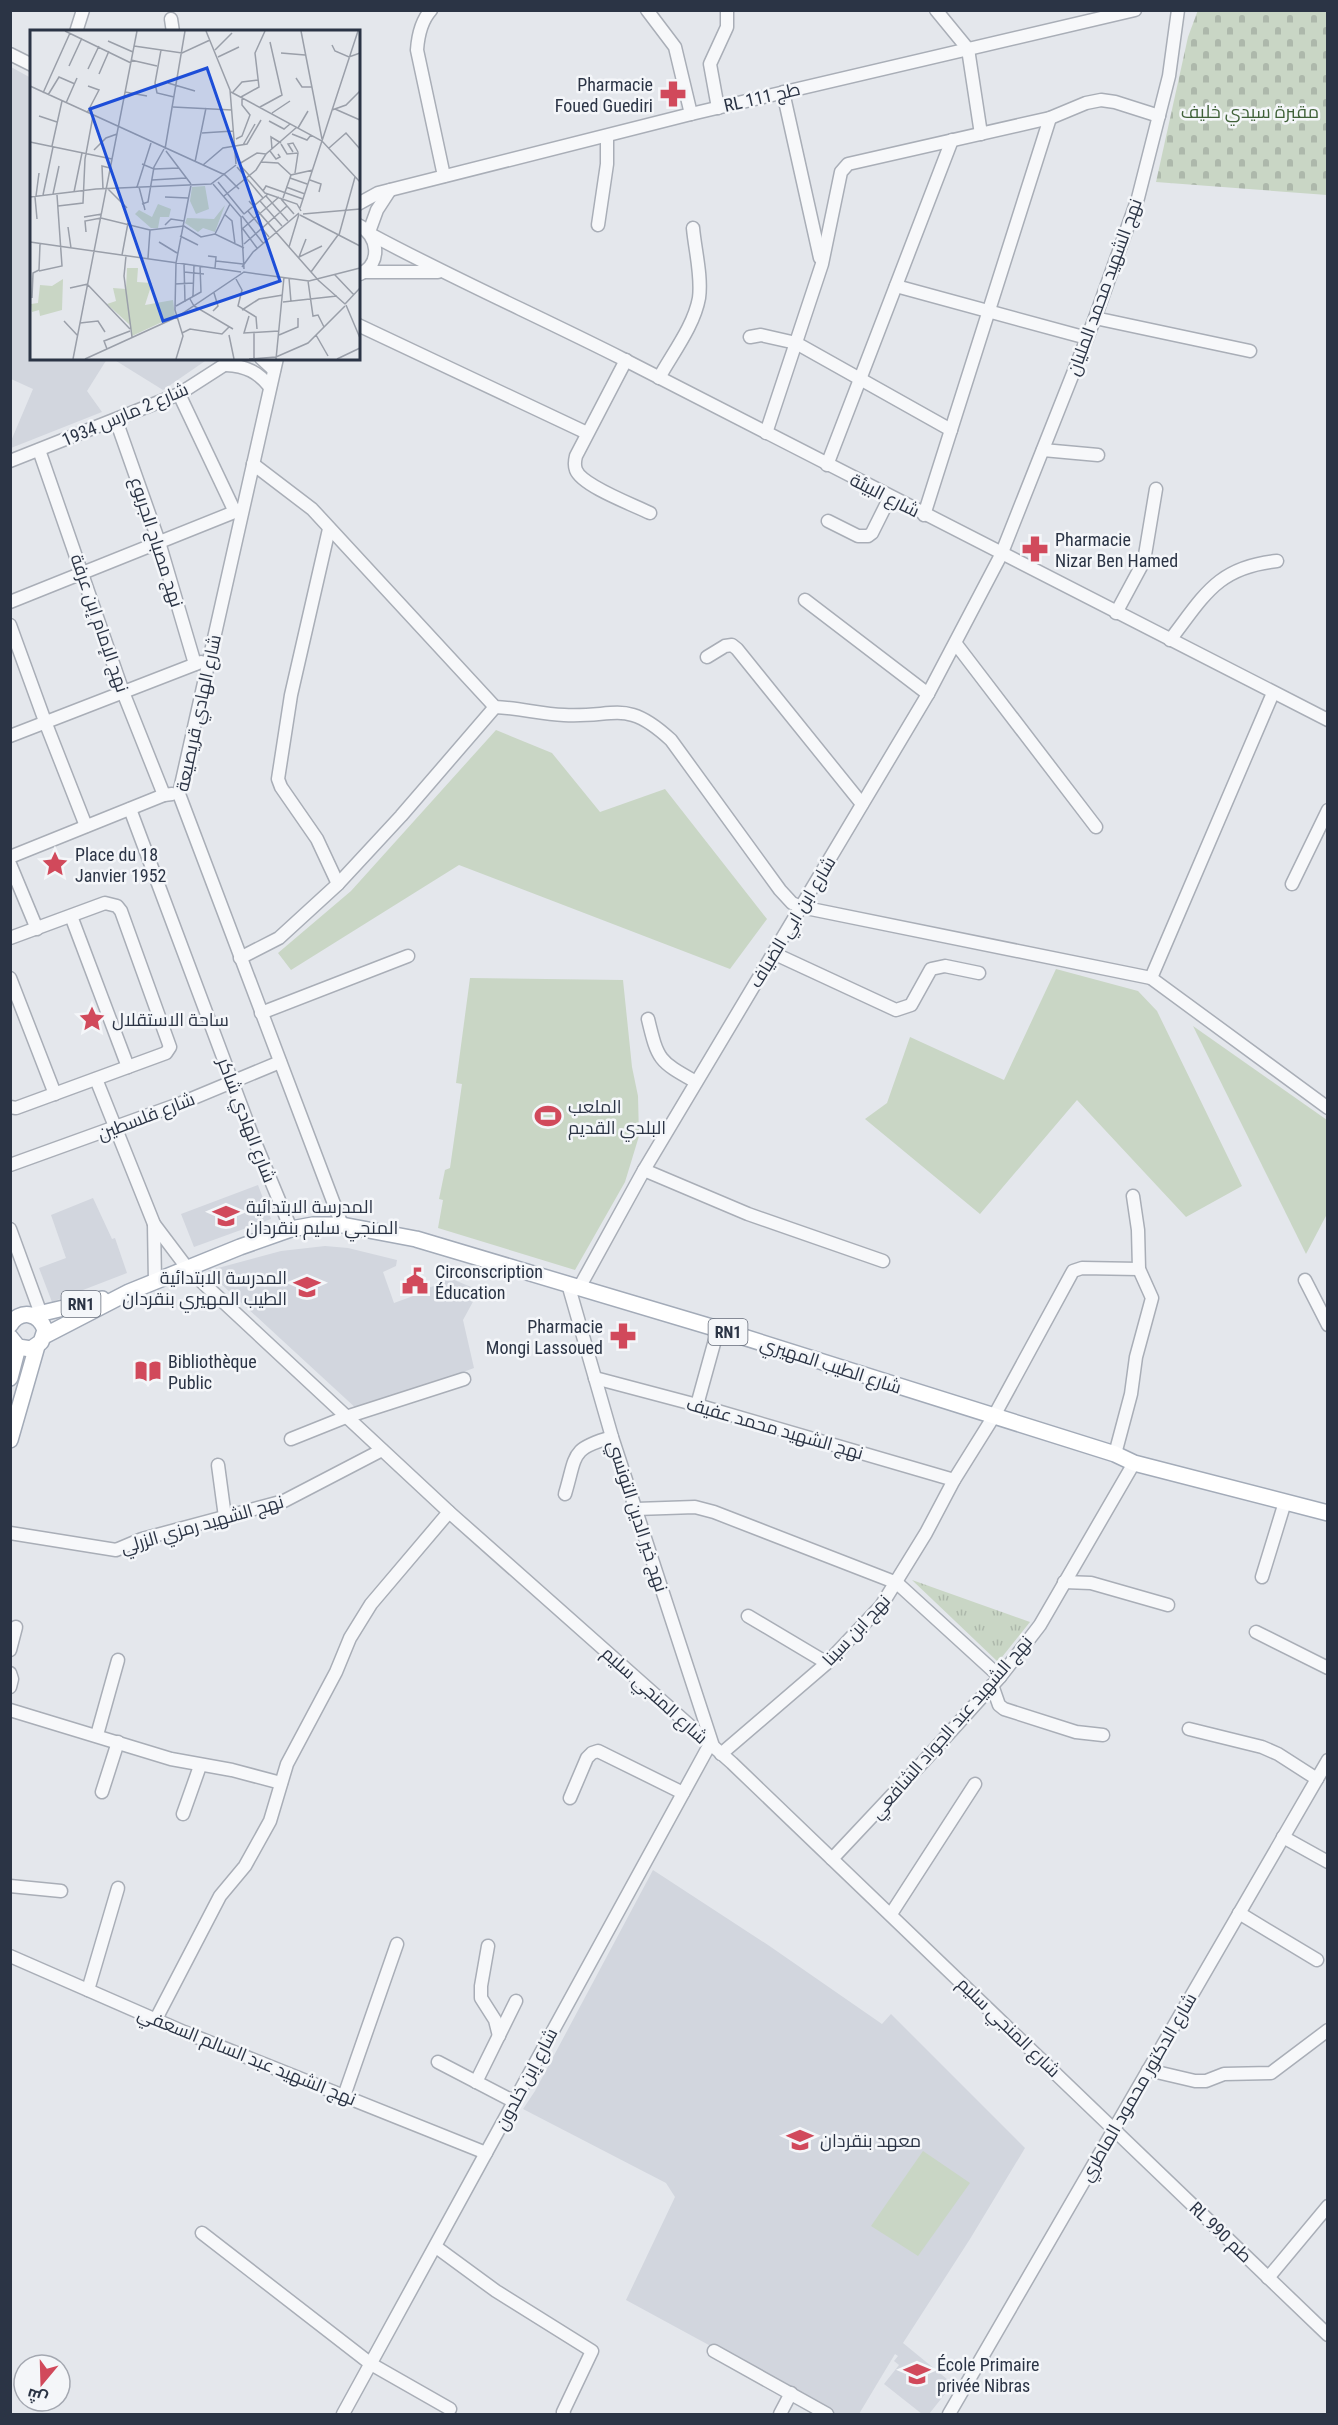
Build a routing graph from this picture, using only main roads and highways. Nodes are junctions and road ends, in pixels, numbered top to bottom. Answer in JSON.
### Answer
{"nodes":[{"id":1,"x":129,"y":1292,"type":"junction"},
{"id":2,"x":38,"y":1315,"type":"junction"},
{"id":3,"x":13,"y":1318,"type":"edge"},
{"id":4,"x":41,"y":1341,"type":"junction"},
{"id":5,"x":14,"y":1342,"type":"edge"},
{"id":6,"x":10,"y":1378,"type":"edge"},
{"id":7,"x":10,"y":1440,"type":"edge"},
{"id":8,"x":1328,"y":1513,"type":"edge"}],
"edges":[{"from":1,"to":2,"type":"main road","number":"RN1"},
{"from":1,"to":4,"type":"main road","number":"RN1"},
{"from":1,"to":8,"type":"main road","name":"شارع الطيب المهيري","number":"RN1"},
{"from":2,"to":3,"type":"main road","number":"RN1"},
{"from":2,"to":4,"type":"main road","number":"RN1"},
{"from":4,"to":5,"type":"main road","number":"RN1"},
{"from":4,"to":7,"type":"main road"},
{"from":5,"to":6,"type":"main road"}]}
